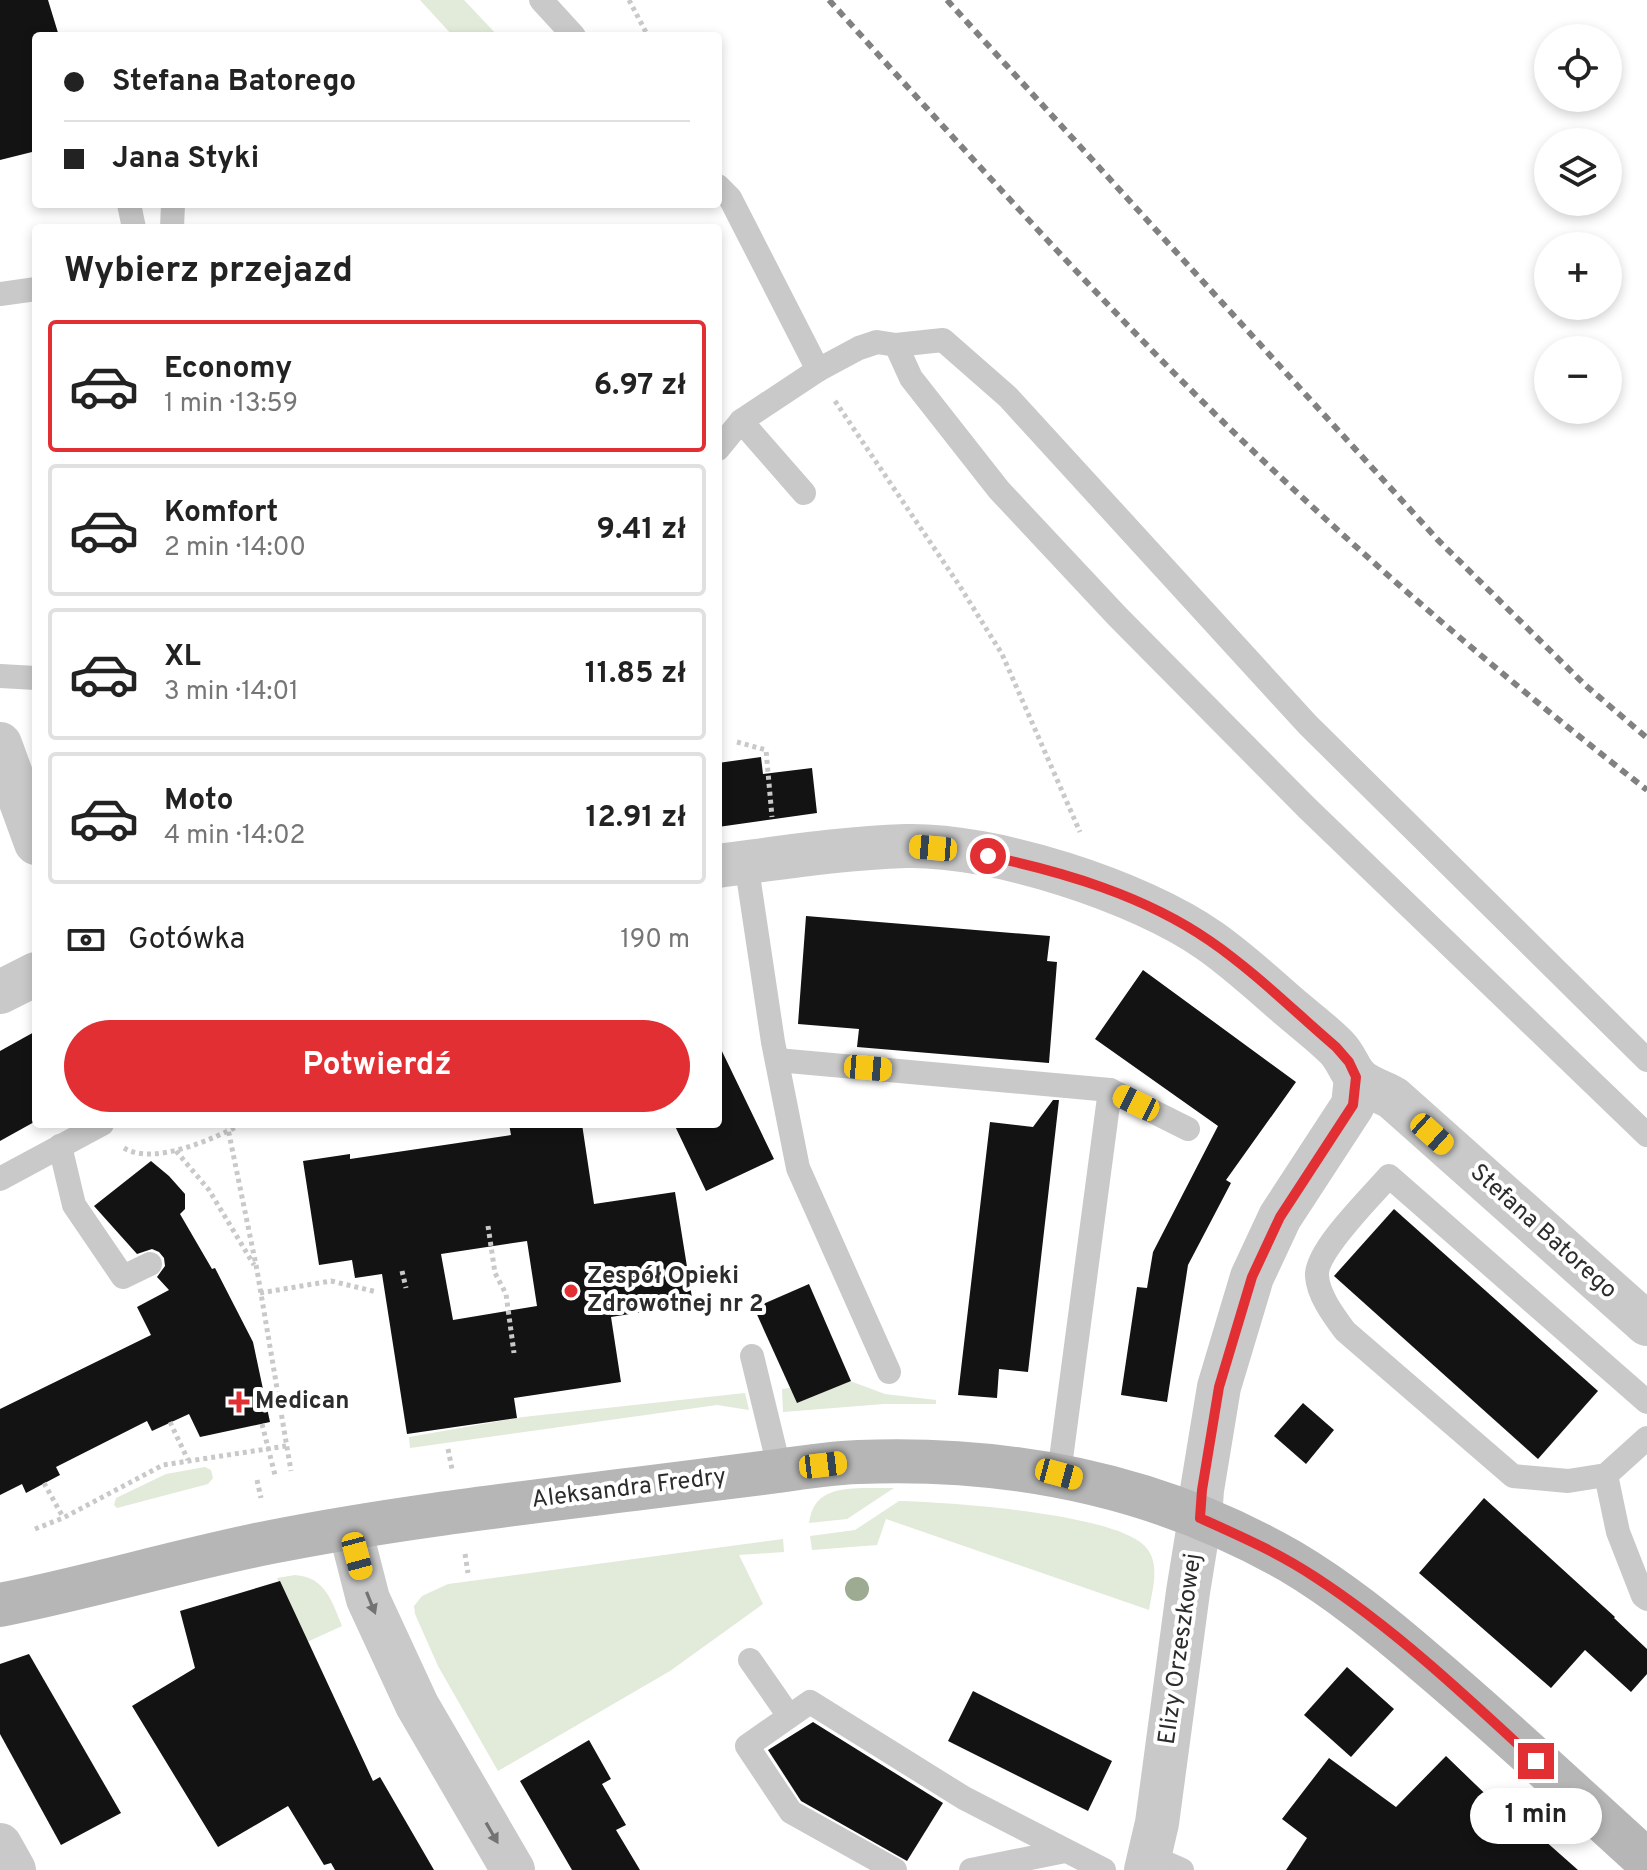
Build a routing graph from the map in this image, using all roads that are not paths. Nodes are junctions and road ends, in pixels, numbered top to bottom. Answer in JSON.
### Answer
{"nodes":[{"id":1,"x":541,"y":0,"type":"edge"},
{"id":2,"x":570,"y":32,"type":"edge"},
{"id":3,"x":722,"y":190,"type":"edge"},
{"id":4,"x":32,"y":290,"type":"edge"},
{"id":5,"x":0,"y":294,"type":"edge"},
{"id":6,"x":896,"y":345,"type":"junction"},
{"id":7,"x":818,"y":370,"type":"junction"},
{"id":8,"x":741,"y":421,"type":"junction"},
{"id":9,"x":722,"y":444,"type":"edge"},
{"id":10,"x":804,"y":493,"type":"dead end"},
{"id":11,"x":0,"y":676,"type":"edge"},
{"id":12,"x":32,"y":678,"type":"edge"},
{"id":13,"x":0,"y":744,"type":"edge"},
{"id":14,"x":32,"y":832,"type":"edge"},
{"id":15,"x":732,"y":864,"type":"edge"},
{"id":16,"x":32,"y":976,"type":"edge"},
{"id":17,"x":0,"y":992,"type":"edge"},
{"id":18,"x":777,"y":1060,"type":"junction"},
{"id":19,"x":1647,"y":1060,"type":"edge"},
{"id":20,"x":1356,"y":1077,"type":"junction"},
{"id":21,"x":1110,"y":1090,"type":"junction"},
{"id":22,"x":95,"y":1128,"type":"edge"},
{"id":23,"x":1188,"y":1129,"type":"dead end"},
{"id":24,"x":1647,"y":1135,"type":"edge"},
{"id":25,"x":60,"y":1146,"type":"junction"},
{"id":26,"x":0,"y":1179,"type":"edge"},
{"id":27,"x":150,"y":1264,"type":"dead end"},
{"id":28,"x":1647,"y":1324,"type":"edge"},
{"id":29,"x":752,"y":1356,"type":"dead end"},
{"id":30,"x":889,"y":1372,"type":"dead end"},
{"id":31,"x":1647,"y":1402,"type":"edge"},
{"id":32,"x":1647,"y":1438,"type":"edge"},
{"id":33,"x":780,"y":1471,"type":"junction"},
{"id":34,"x":1059,"y":1474,"type":"junction"},
{"id":35,"x":1606,"y":1475,"type":"junction"},
{"id":36,"x":1200,"y":1518,"type":"junction"},
{"id":37,"x":350,"y":1529,"type":"junction"},
{"id":38,"x":1647,"y":1599,"type":"edge"},
{"id":39,"x":0,"y":1605,"type":"edge"},
{"id":40,"x":750,"y":1660,"type":"dead end"},
{"id":41,"x":789,"y":1716,"type":"junction"},
{"id":42,"x":0,"y":1845,"type":"edge"},
{"id":43,"x":1065,"y":1851,"type":"junction"},
{"id":44,"x":1647,"y":1861,"type":"edge"},
{"id":45,"x":1159,"y":1865,"type":"edge"},
{"id":46,"x":14,"y":1870,"type":"edge"},
{"id":47,"x":513,"y":1870,"type":"edge"},
{"id":48,"x":895,"y":1870,"type":"edge"},
{"id":49,"x":971,"y":1870,"type":"edge"},
{"id":50,"x":1104,"y":1870,"type":"edge"}],
"edges":[{"from":1,"to":2,"type":"lane"},
{"from":3,"to":7,"type":"lane"},
{"from":4,"to":5,"type":"lane"},
{"from":6,"to":7,"type":"lane"},
{"from":6,"to":19,"type":"lane"},
{"from":6,"to":24,"type":"lane"},
{"from":7,"to":8,"type":"lane"},
{"from":8,"to":9,"type":"lane"},
{"from":8,"to":10,"type":"lane"},
{"from":11,"to":12,"type":"lane"},
{"from":13,"to":14,"type":"street"},
{"from":15,"to":18,"type":"lane"},
{"from":15,"to":20,"type":"street","name":"Stefana Batorego"},
{"from":16,"to":17,"type":"street"},
{"from":18,"to":21,"type":"lane"},
{"from":18,"to":30,"type":"lane"},
{"from":20,"to":28,"type":"street","name":"Stefana Batorego"},
{"from":20,"to":36,"type":"street","name":"Elizy Orzeszkowej"},
{"from":21,"to":23,"type":"lane"},
{"from":21,"to":34,"type":"lane"},
{"from":22,"to":25,"type":"lane"},
{"from":25,"to":26,"type":"lane"},
{"from":25,"to":27,"type":"lane"},
{"from":29,"to":33,"type":"lane"},
{"from":31,"to":35,"type":"lane"},
{"from":32,"to":35,"type":"lane"},
{"from":33,"to":34,"type":"street","name":"Aleksandra Fredry"},
{"from":33,"to":37,"type":"street","name":"Aleksandra Fredry"},
{"from":34,"to":36,"type":"street","name":"Aleksandra Fredry"},
{"from":35,"to":38,"type":"lane"},
{"from":36,"to":44,"type":"street","name":"Aleksandra Fredry"},
{"from":36,"to":45,"type":"street","name":"Elizy Orzeszkowej"},
{"from":37,"to":39,"type":"street","name":"Aleksandra Fredry"},
{"from":37,"to":47,"type":"street","one_way":true},
{"from":40,"to":41,"type":"lane"},
{"from":41,"to":43,"type":"lane"},
{"from":41,"to":48,"type":"lane"},
{"from":42,"to":46,"type":"street"},
{"from":43,"to":49,"type":"lane"},
{"from":43,"to":50,"type":"lane"}]}
